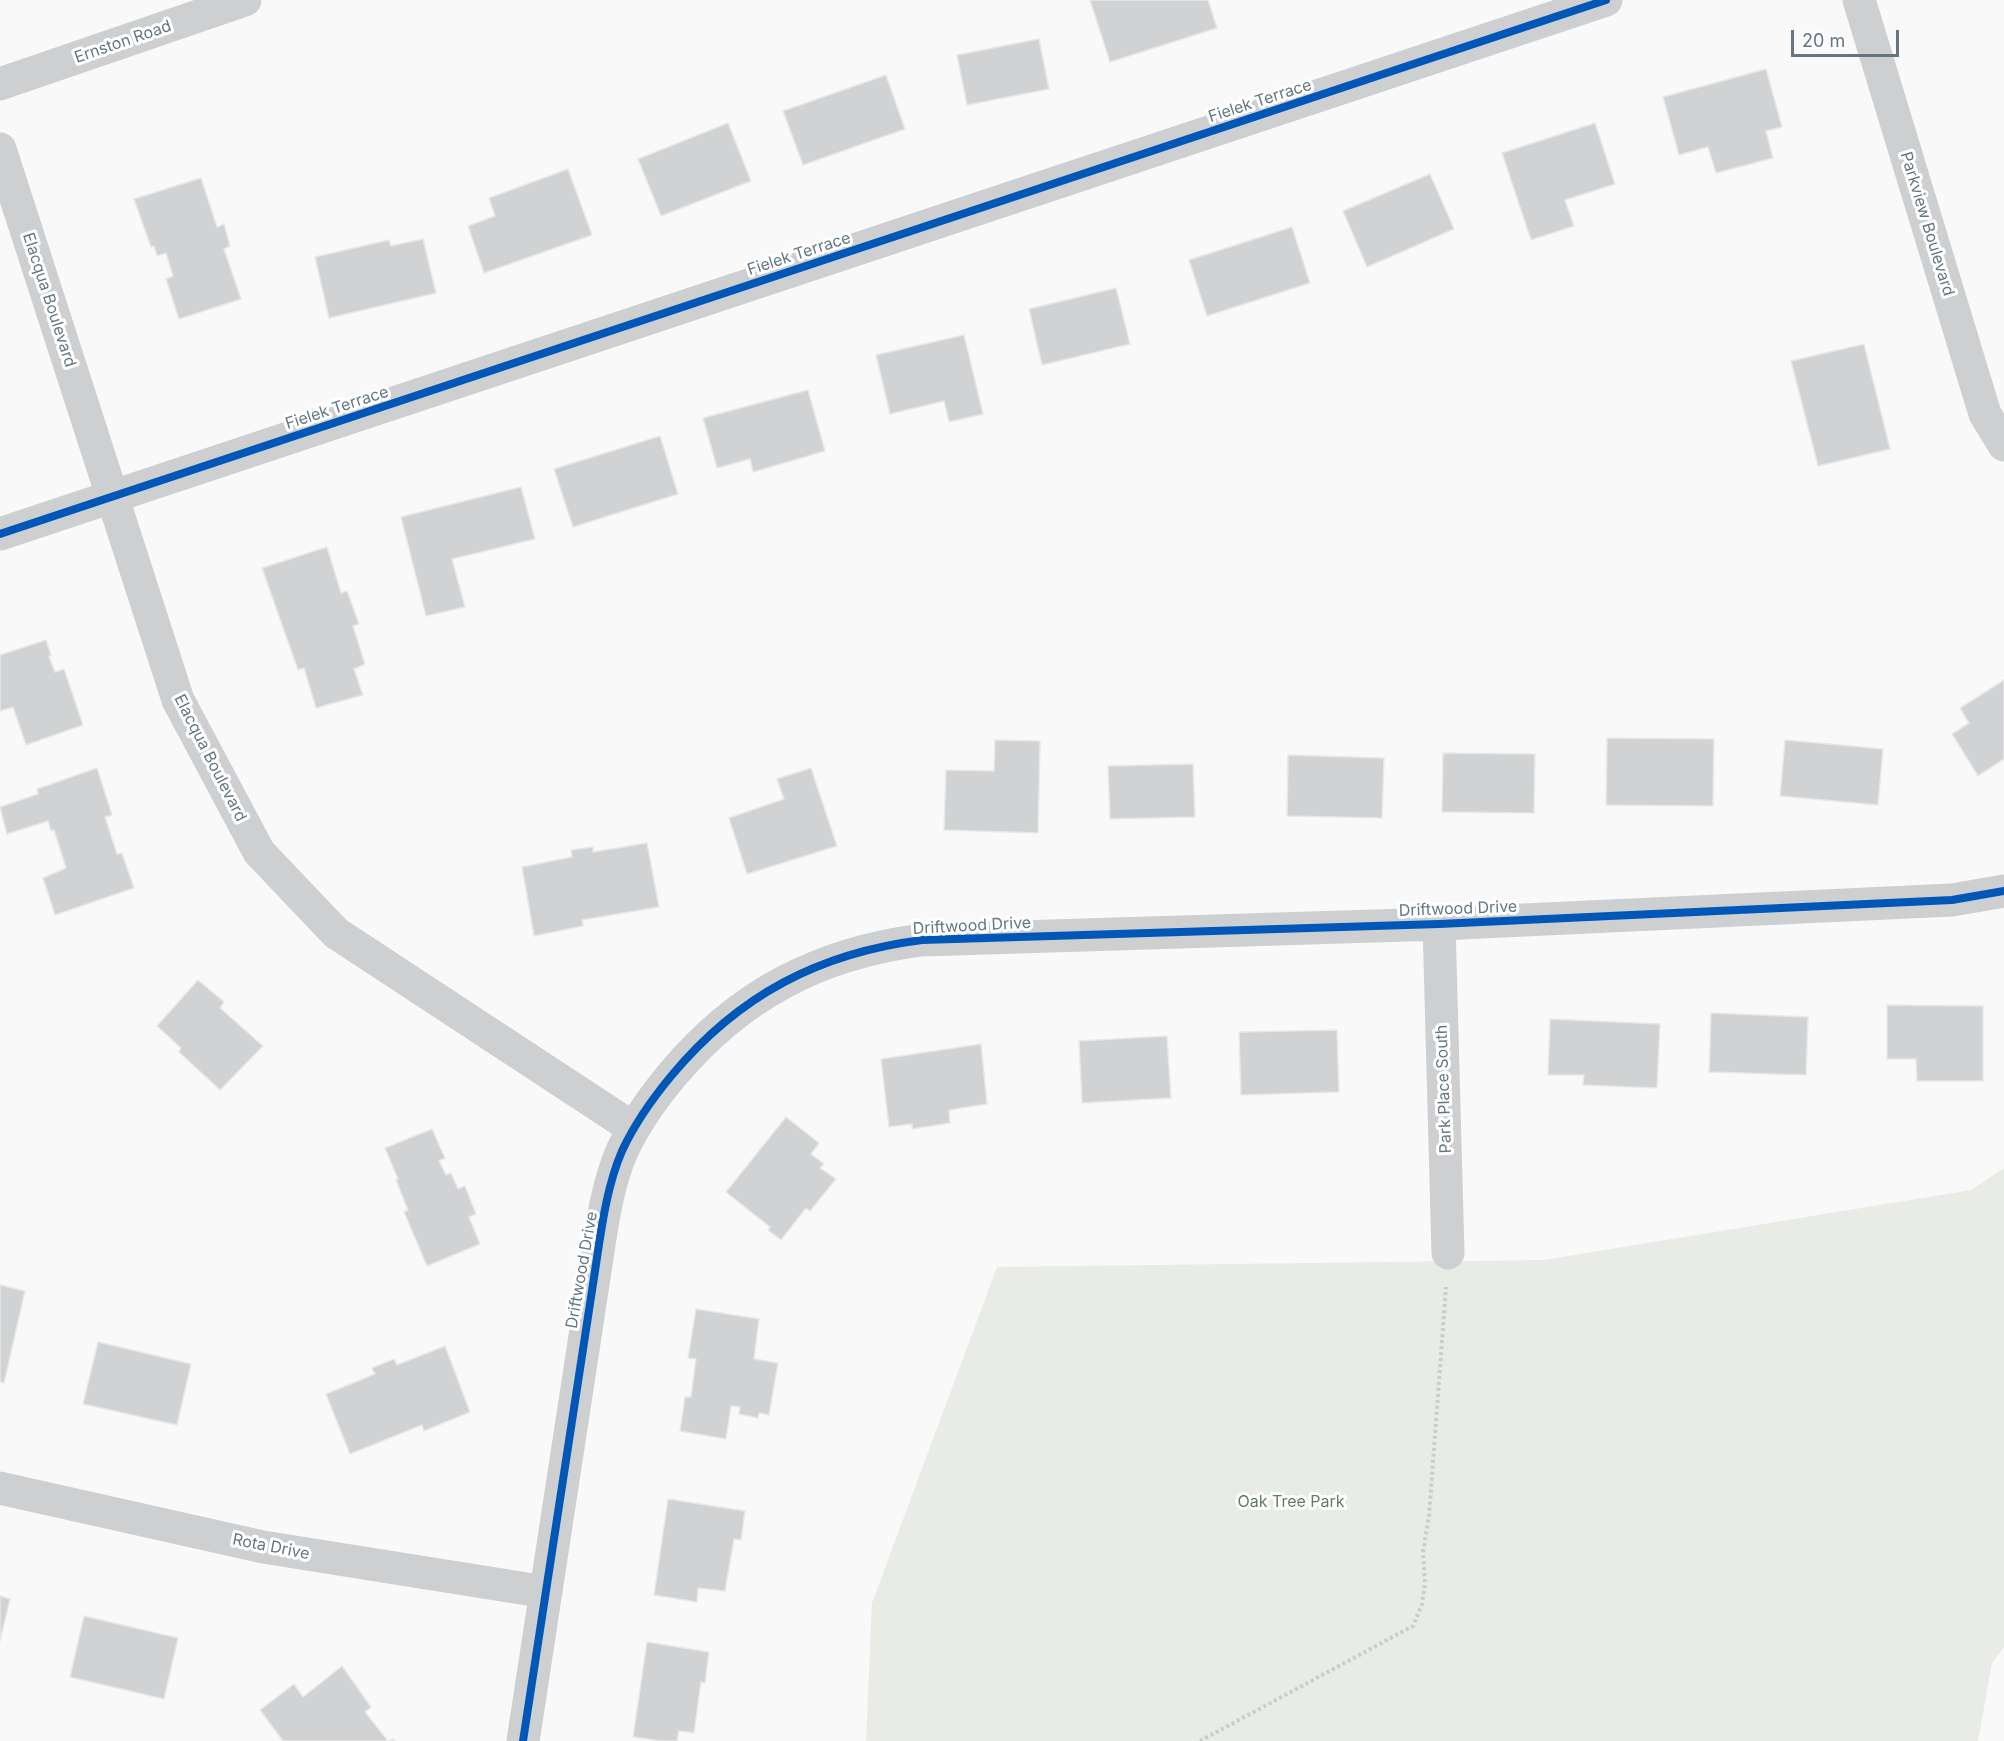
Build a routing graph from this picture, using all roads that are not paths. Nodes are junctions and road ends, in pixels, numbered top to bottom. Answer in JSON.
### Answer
{"nodes":[{"id":1,"x":245,"y":0,"type":"edge"},
{"id":2,"x":1606,"y":0,"type":"edge"},
{"id":3,"x":1859,"y":0,"type":"edge"},
{"id":4,"x":0,"y":84,"type":"edge"},
{"id":5,"x":0,"y":149,"type":"edge"},
{"id":6,"x":2004,"y":445,"type":"edge"},
{"id":7,"x":113,"y":496,"type":"junction"},
{"id":8,"x":0,"y":534,"type":"edge"},
{"id":9,"x":2004,"y":891,"type":"edge"},
{"id":10,"x":1439,"y":924,"type":"junction"},
{"id":11,"x":633,"y":1128,"type":"junction"},
{"id":12,"x":1448,"y":1253,"type":"road end"},
{"id":13,"x":0,"y":1488,"type":"edge"},
{"id":14,"x":546,"y":1592,"type":"junction"},
{"id":15,"x":523,"y":1741,"type":"edge"}],
"edges":[{"from":1,"to":4,"type":"street","name":"Ernston Road"},
{"from":2,"to":7,"type":"street","name":"Fielek Terrace"},
{"from":3,"to":6,"type":"street","name":"Parkview Boulevard"},
{"from":5,"to":7,"type":"street","name":"Elacqua Boulevard"},
{"from":7,"to":8,"type":"street","name":"Fielek Terrace"},
{"from":7,"to":11,"type":"street","name":"Elacqua Boulevard"},
{"from":9,"to":10,"type":"street","name":"Driftwood Drive"},
{"from":10,"to":11,"type":"street","name":"Driftwood Drive"},
{"from":10,"to":12,"type":"street","name":"Park Place South"},
{"from":11,"to":14,"type":"street","name":"Driftwood Drive"},
{"from":13,"to":14,"type":"street","name":"Rota Drive"},
{"from":14,"to":15,"type":"street","name":"Driftwood Drive"}]}
